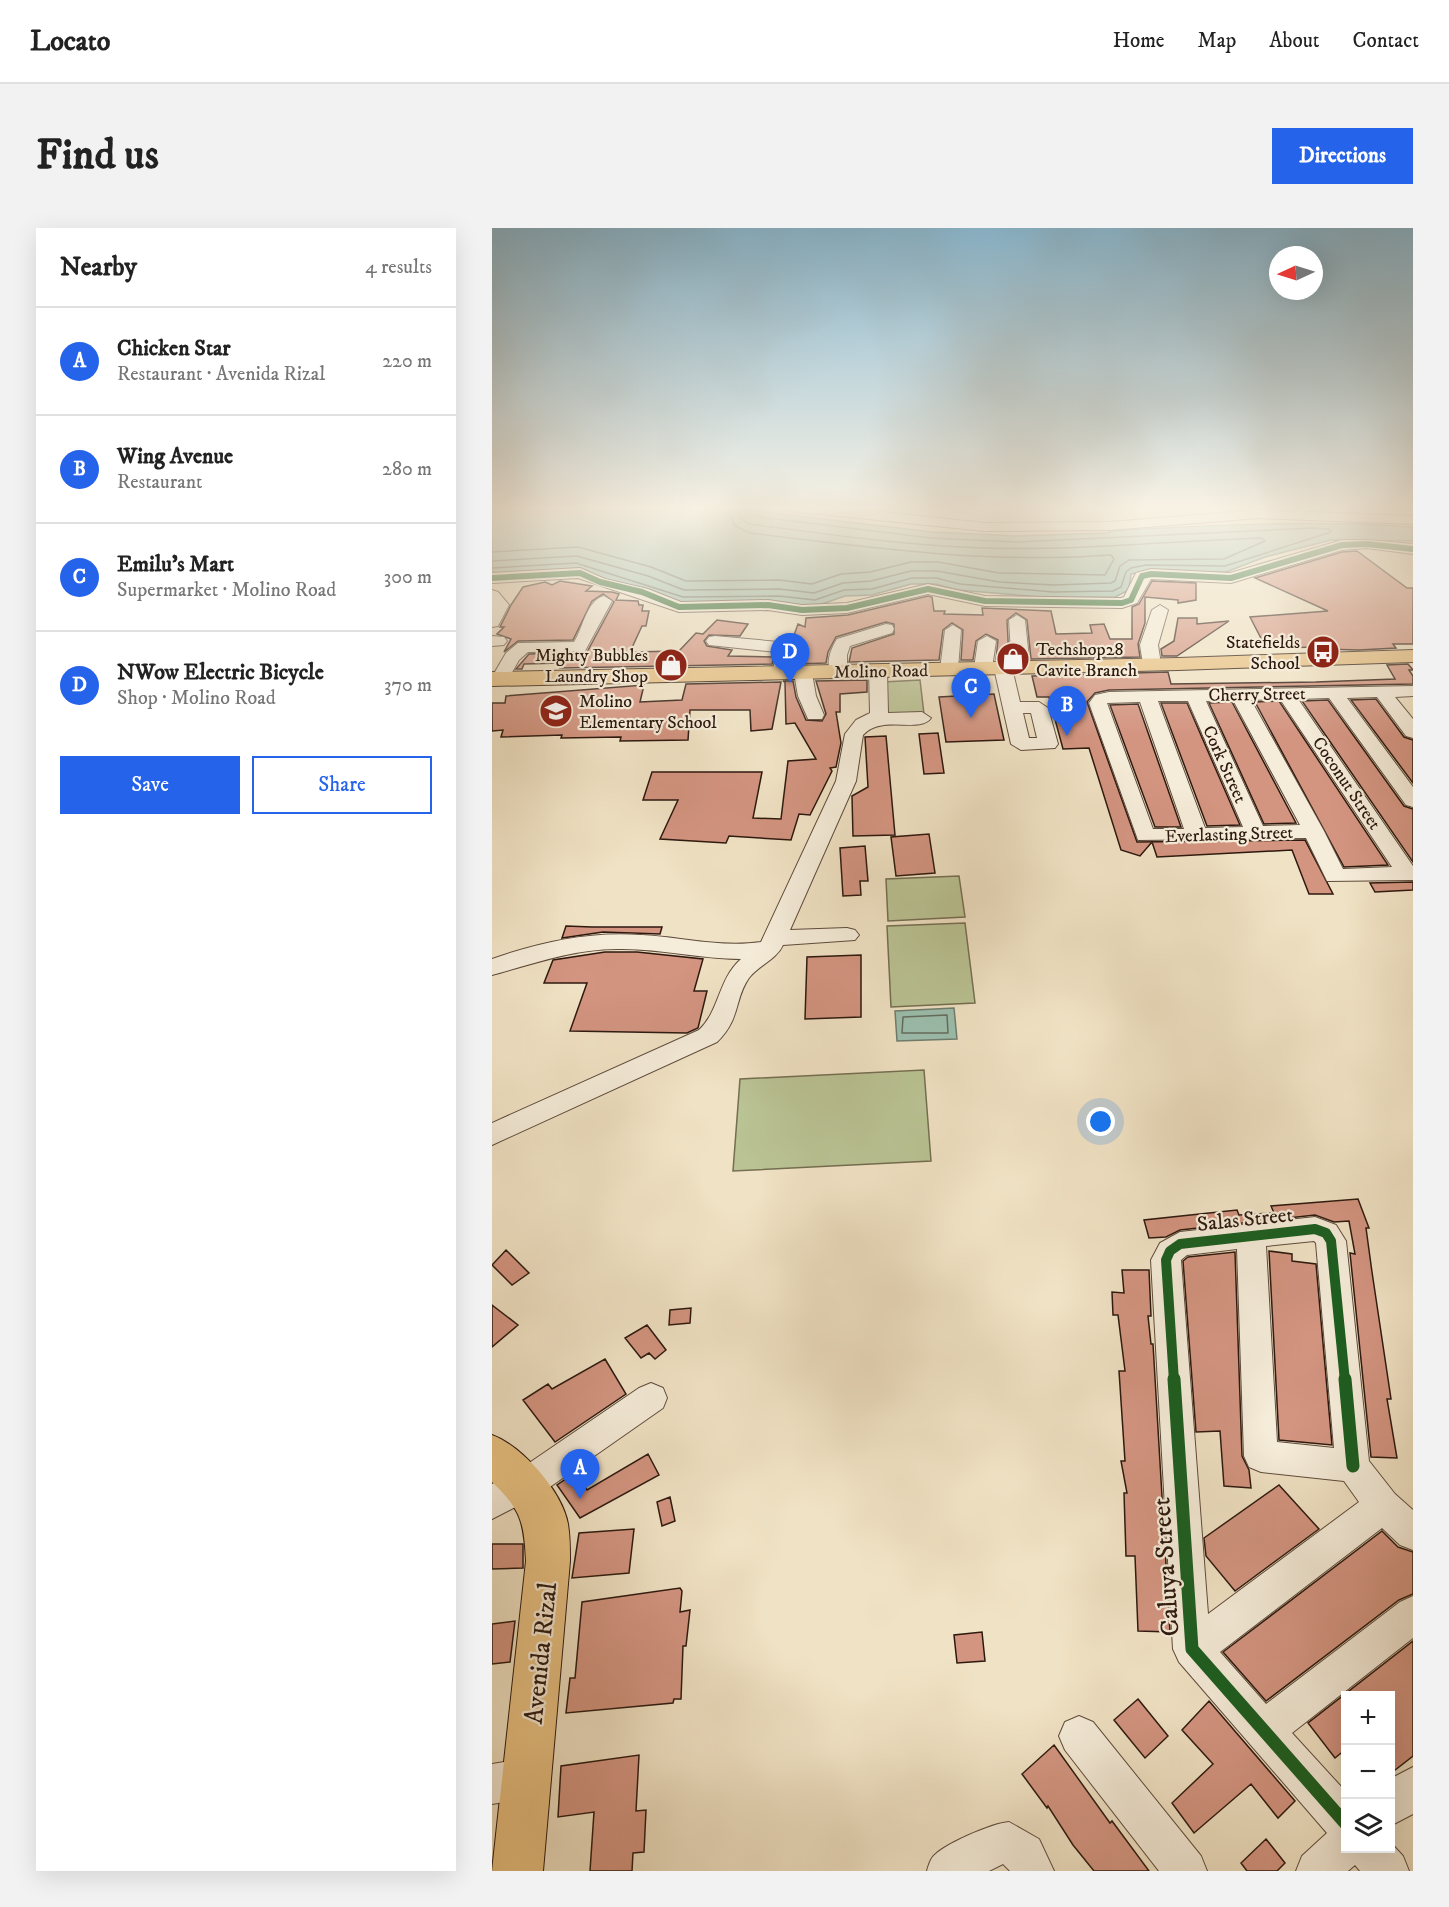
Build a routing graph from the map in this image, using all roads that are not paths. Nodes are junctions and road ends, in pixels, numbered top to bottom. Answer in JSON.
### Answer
{"nodes":[{"id":1,"x":607,"y":584,"type":"edge"},
{"id":2,"x":1137,"y":584,"type":"edge"},
{"id":3,"x":492,"y":595,"type":"edge"},
{"id":4,"x":604,"y":601,"type":"dead end"},
{"id":5,"x":1160,"y":610,"type":"dead end"},
{"id":6,"x":1017,"y":620,"type":"dead end"},
{"id":7,"x":492,"y":622,"type":"edge"},
{"id":8,"x":886,"y":628,"type":"dead end"},
{"id":9,"x":953,"y":630,"type":"dead end"},
{"id":10,"x":715,"y":640,"type":"dead end"},
{"id":11,"x":987,"y":641,"type":"dead end"},
{"id":12,"x":566,"y":647,"type":"junction"},
{"id":13,"x":1411,"y":658,"type":"edge"},
{"id":14,"x":1152,"y":664,"type":"junction"},
{"id":15,"x":1002,"y":668,"type":"junction"},
{"id":16,"x":949,"y":669,"type":"junction"},
{"id":17,"x":878,"y":671,"type":"junction"},
{"id":18,"x":838,"y":672,"type":"junction"},
{"id":19,"x":792,"y":673,"type":"junction"},
{"id":20,"x":556,"y":678,"type":"junction"},
{"id":21,"x":496,"y":679,"type":"edge"},
{"id":22,"x":1413,"y":691,"type":"edge"},
{"id":23,"x":1382,"y":692,"type":"junction"},
{"id":24,"x":1334,"y":693,"type":"junction"},
{"id":25,"x":1286,"y":694,"type":"junction"},
{"id":26,"x":1239,"y":695,"type":"junction"},
{"id":27,"x":1147,"y":696,"type":"junction"},
{"id":28,"x":1195,"y":696,"type":"junction"},
{"id":29,"x":1101,"y":699,"type":"joint"},
{"id":30,"x":1012,"y":707,"type":"dead end"},
{"id":31,"x":815,"y":715,"type":"dead end"},
{"id":32,"x":922,"y":718,"type":"dead end"},
{"id":33,"x":874,"y":719,"type":"junction"},
{"id":34,"x":1413,"y":732,"type":"edge"},
{"id":35,"x":1413,"y":801,"type":"edge"},
{"id":36,"x":1314,"y":831,"type":"junction"},
{"id":37,"x":1256,"y":833,"type":"junction"},
{"id":38,"x":1197,"y":834,"type":"junction"},
{"id":39,"x":1410,"y":873,"type":"edge"},
{"id":40,"x":847,"y":935,"type":"dead end"},
{"id":41,"x":773,"y":943,"type":"junction"},
{"id":42,"x":492,"y":967,"type":"edge"},
{"id":43,"x":492,"y":1135,"type":"edge"},
{"id":44,"x":1251,"y":1238,"type":"junction"},
{"id":45,"x":1170,"y":1251,"type":"joint"},
{"id":46,"x":651,"y":1398,"type":"dead end"},
{"id":47,"x":492,"y":1454,"type":"edge"},
{"id":48,"x":1353,"y":1466,"type":"junction"},
{"id":49,"x":508,"y":1494,"type":"edge"},
{"id":50,"x":1383,"y":1506,"type":"junction"},
{"id":51,"x":1413,"y":1533,"type":"edge"},
{"id":52,"x":1413,"y":1615,"type":"edge"},
{"id":53,"x":1192,"y":1649,"type":"junction"},
{"id":54,"x":1263,"y":1731,"type":"junction"},
{"id":55,"x":1079,"y":1736,"type":"dead end"},
{"id":56,"x":510,"y":1781,"type":"edge"},
{"id":57,"x":1413,"y":1788,"type":"edge"},
{"id":58,"x":1395,"y":1802,"type":"edge"},
{"id":59,"x":1341,"y":1818,"type":"edge"},
{"id":60,"x":1341,"y":1849,"type":"edge"},
{"id":61,"x":1372,"y":1853,"type":"edge"},
{"id":62,"x":517,"y":1871,"type":"edge"},
{"id":63,"x":948,"y":1871,"type":"edge"},
{"id":64,"x":1033,"y":1871,"type":"edge"},
{"id":65,"x":1186,"y":1871,"type":"edge"},
{"id":66,"x":1317,"y":1871,"type":"edge"},
{"id":67,"x":1388,"y":1871,"type":"edge"}],
"edges":[{"from":1,"to":2,"type":"street"},
{"from":3,"to":7,"type":"street"},
{"from":4,"to":12,"type":"street"},
{"from":5,"to":14,"type":"street"},
{"from":6,"to":15,"type":"street"},
{"from":8,"to":18,"type":"street"},
{"from":9,"to":16,"type":"street"},
{"from":10,"to":19,"type":"street"},
{"from":11,"to":15,"type":"street"},
{"from":12,"to":20,"type":"street"},
{"from":12,"to":21,"type":"street"},
{"from":13,"to":14,"type":"main road","name":"Molino Road"},
{"from":14,"to":15,"type":"main road","name":"Molino Road"},
{"from":15,"to":16,"type":"main road","name":"Molino Road"},
{"from":15,"to":30,"type":"street"},
{"from":16,"to":17,"type":"main road","name":"Molino Road"},
{"from":17,"to":18,"type":"main road","name":"Molino Road"},
{"from":17,"to":33,"type":"street"},
{"from":18,"to":19,"type":"main road","name":"Molino Road"},
{"from":19,"to":20,"type":"main road","name":"Molino Road"},
{"from":19,"to":31,"type":"street"},
{"from":20,"to":21,"type":"main road","name":"Molino Road"},
{"from":22,"to":23,"type":"street","name":"Cherry Street"},
{"from":23,"to":24,"type":"street","name":"Cherry Street"},
{"from":23,"to":34,"type":"street"},
{"from":24,"to":25,"type":"street","name":"Cherry Street"},
{"from":24,"to":35,"type":"street"},
{"from":25,"to":26,"type":"street","name":"Cherry Street"},
{"from":25,"to":39,"type":"street","name":"Coconut Street"},
{"from":26,"to":28,"type":"street","name":"Cherry Street"},
{"from":26,"to":36,"type":"street"},
{"from":27,"to":28,"type":"street","name":"Cherry Street"},
{"from":27,"to":29,"type":"street","name":"Cherry Street"},
{"from":27,"to":38,"type":"street"},
{"from":28,"to":37,"type":"street","name":"Cork Street"},
{"from":29,"to":38,"type":"street","name":"Everlasting Street"},
{"from":32,"to":33,"type":"street"},
{"from":33,"to":41,"type":"street"},
{"from":36,"to":37,"type":"street","name":"Everlasting Street"},
{"from":36,"to":39,"type":"street"},
{"from":37,"to":38,"type":"street","name":"Everlasting Street"},
{"from":40,"to":41,"type":"street"},
{"from":41,"to":42,"type":"street"},
{"from":41,"to":43,"type":"street"},
{"from":44,"to":45,"type":"street","name":"Salas Street"},
{"from":44,"to":48,"type":"street"},
{"from":44,"to":48,"type":"street","name":"Salas Street"},
{"from":45,"to":53,"type":"street","name":"Caluya Street"},
{"from":46,"to":49,"type":"street"},
{"from":47,"to":49,"type":"main road","name":"Avenida Rizal"},
{"from":48,"to":50,"type":"street"},
{"from":49,"to":56,"type":"main road","name":"Avenida Rizal"},
{"from":50,"to":51,"type":"street"},
{"from":50,"to":53,"type":"street"},
{"from":52,"to":54,"type":"street"},
{"from":53,"to":54,"type":"street","name":"Caluya Street"},
{"from":54,"to":59,"type":"street","name":"Caluya Street"},
{"from":55,"to":65,"type":"street"},
{"from":56,"to":62,"type":"main road","name":"Avenida Rizal"},
{"from":57,"to":58,"type":"street"},
{"from":60,"to":66,"type":"street"},
{"from":61,"to":67,"type":"street"},
{"from":63,"to":64,"type":"street"}]}
